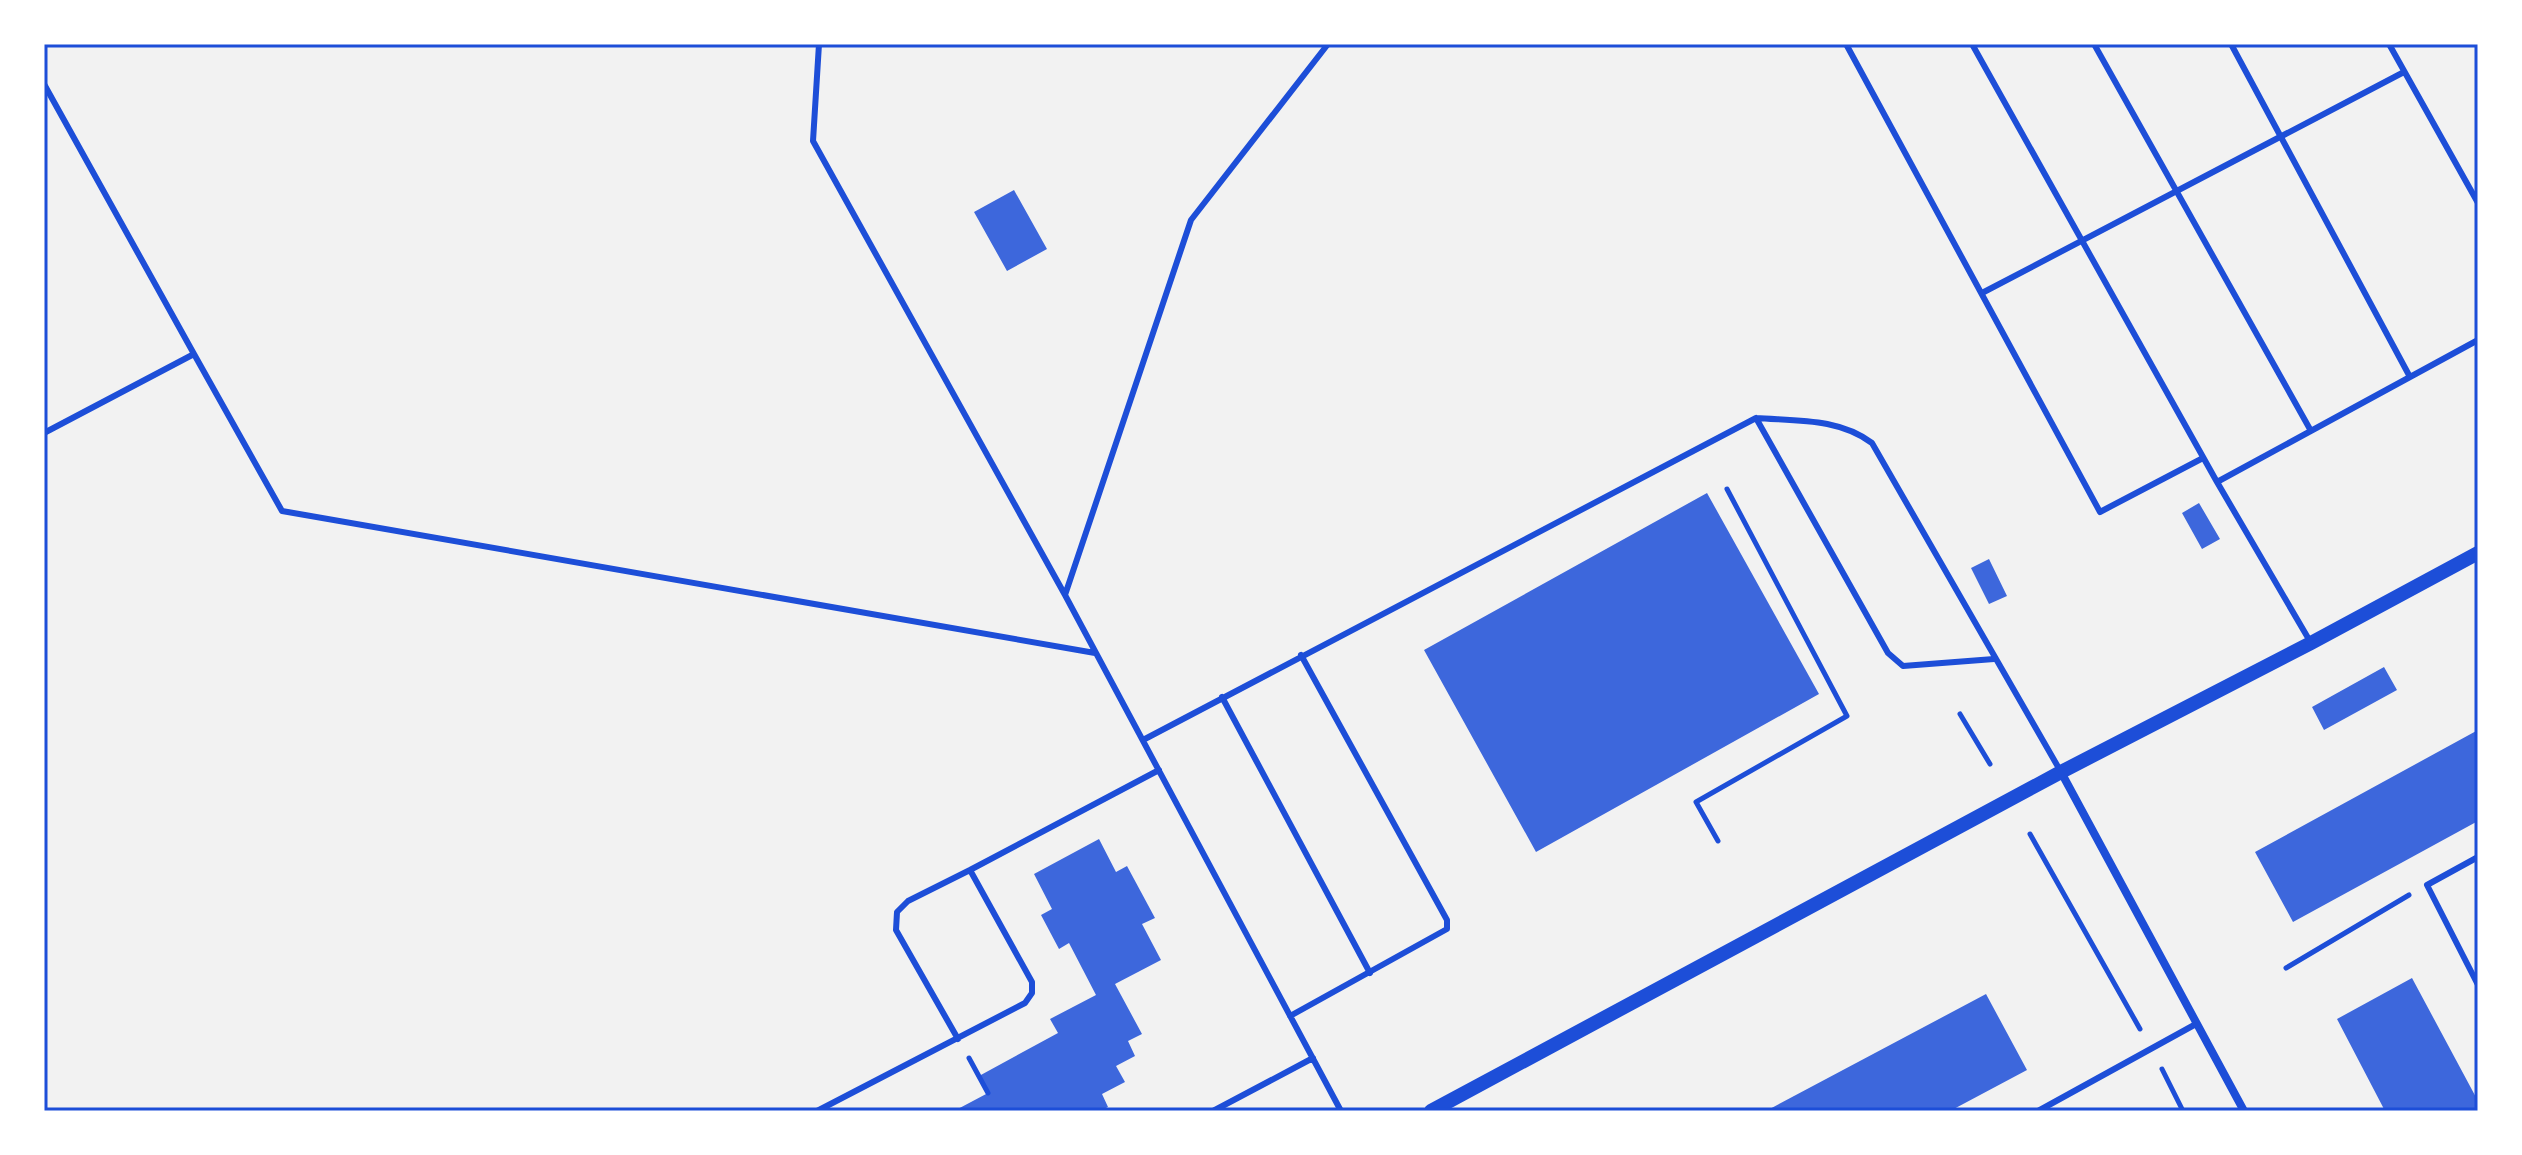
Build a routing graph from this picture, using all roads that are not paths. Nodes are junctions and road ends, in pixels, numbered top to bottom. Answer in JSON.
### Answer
{"nodes":[{"id":1,"x":819,"y":44,"type":"edge"},
{"id":2,"x":1328,"y":44,"type":"edge"},
{"id":3,"x":1846,"y":44,"type":"edge"},
{"id":4,"x":1972,"y":44,"type":"edge"},
{"id":5,"x":2094,"y":44,"type":"edge"},
{"id":6,"x":2231,"y":44,"type":"edge"},
{"id":7,"x":2389,"y":44,"type":"edge"},
{"id":8,"x":2404,"y":72,"type":"junction"},
{"id":9,"x":44,"y":84,"type":"edge"},
{"id":10,"x":2282,"y":136,"type":"junction"},
{"id":11,"x":2176,"y":192,"type":"junction"},
{"id":12,"x":2478,"y":203,"type":"edge"},
{"id":13,"x":2082,"y":242,"type":"junction"},
{"id":14,"x":1982,"y":293,"type":"junction"},
{"id":15,"x":2478,"y":340,"type":"edge"},
{"id":16,"x":194,"y":354,"type":"junction"},
{"id":17,"x":2410,"y":377,"type":"junction"},
{"id":18,"x":1756,"y":418,"type":"junction"},
{"id":19,"x":2311,"y":431,"type":"junction"},
{"id":20,"x":44,"y":433,"type":"edge"},
{"id":21,"x":2203,"y":458,"type":"junction"},
{"id":22,"x":2217,"y":482,"type":"junction"},
{"id":23,"x":2478,"y":553,"type":"edge"},
{"id":24,"x":1065,"y":595,"type":"junction"},
{"id":25,"x":2311,"y":643,"type":"junction"},
{"id":26,"x":1095,"y":653,"type":"junction"},
{"id":27,"x":1301,"y":655,"type":"junction"},
{"id":28,"x":1994,"y":659,"type":"junction"},
{"id":29,"x":1222,"y":697,"type":"junction"},
{"id":30,"x":1143,"y":740,"type":"junction"},
{"id":31,"x":1159,"y":770,"type":"junction"},
{"id":32,"x":2061,"y":772,"type":"junction"},
{"id":33,"x":2478,"y":857,"type":"edge"},
{"id":34,"x":970,"y":870,"type":"junction"},
{"id":35,"x":1370,"y":973,"type":"junction"},
{"id":36,"x":2478,"y":985,"type":"edge"},
{"id":37,"x":1290,"y":1016,"type":"junction"},
{"id":38,"x":2196,"y":1024,"type":"junction"},
{"id":39,"x":958,"y":1039,"type":"junction"},
{"id":40,"x":1313,"y":1058,"type":"junction"},
{"id":41,"x":817,"y":1111,"type":"edge"},
{"id":42,"x":1213,"y":1111,"type":"edge"},
{"id":43,"x":1341,"y":1111,"type":"edge"},
{"id":44,"x":1431,"y":1111,"type":"edge"},
{"id":45,"x":2038,"y":1111,"type":"edge"},
{"id":46,"x":2244,"y":1111,"type":"edge"}],
"edges":[{"from":1,"to":24,"type":"lane"},
{"from":2,"to":24,"type":"lane"},
{"from":3,"to":14,"type":"lane"},
{"from":4,"to":13,"type":"lane"},
{"from":5,"to":11,"type":"lane"},
{"from":6,"to":10,"type":"lane"},
{"from":7,"to":8,"type":"lane"},
{"from":8,"to":10,"type":"lane"},
{"from":8,"to":12,"type":"lane"},
{"from":9,"to":16,"type":"lane"},
{"from":10,"to":11,"type":"lane"},
{"from":10,"to":17,"type":"lane"},
{"from":11,"to":13,"type":"lane"},
{"from":11,"to":19,"type":"lane"},
{"from":13,"to":14,"type":"lane"},
{"from":13,"to":21,"type":"lane"},
{"from":14,"to":21,"type":"lane"},
{"from":15,"to":17,"type":"lane"},
{"from":16,"to":20,"type":"lane"},
{"from":16,"to":26,"type":"lane"},
{"from":17,"to":19,"type":"lane"},
{"from":18,"to":27,"type":"lane"},
{"from":18,"to":28,"type":"lane"},
{"from":18,"to":28,"type":"lane"},
{"from":19,"to":22,"type":"lane"},
{"from":21,"to":22,"type":"lane"},
{"from":22,"to":25,"type":"lane"},
{"from":23,"to":25,"type":"street"},
{"from":24,"to":26,"type":"lane"},
{"from":25,"to":32,"type":"street"},
{"from":26,"to":30,"type":"lane"},
{"from":27,"to":29,"type":"lane"},
{"from":27,"to":35,"type":"lane"},
{"from":28,"to":32,"type":"lane"},
{"from":29,"to":30,"type":"lane"},
{"from":29,"to":35,"type":"lane"},
{"from":30,"to":31,"type":"lane"},
{"from":31,"to":34,"type":"lane"},
{"from":31,"to":37,"type":"lane"},
{"from":32,"to":38,"type":"street"},
{"from":32,"to":44,"type":"street"},
{"from":33,"to":36,"type":"lane"},
{"from":34,"to":39,"type":"lane"},
{"from":34,"to":39,"type":"lane"},
{"from":35,"to":37,"type":"lane"},
{"from":37,"to":40,"type":"lane"},
{"from":38,"to":45,"type":"lane"},
{"from":38,"to":46,"type":"street"},
{"from":39,"to":41,"type":"lane"},
{"from":40,"to":42,"type":"lane"},
{"from":40,"to":43,"type":"lane"}]}
